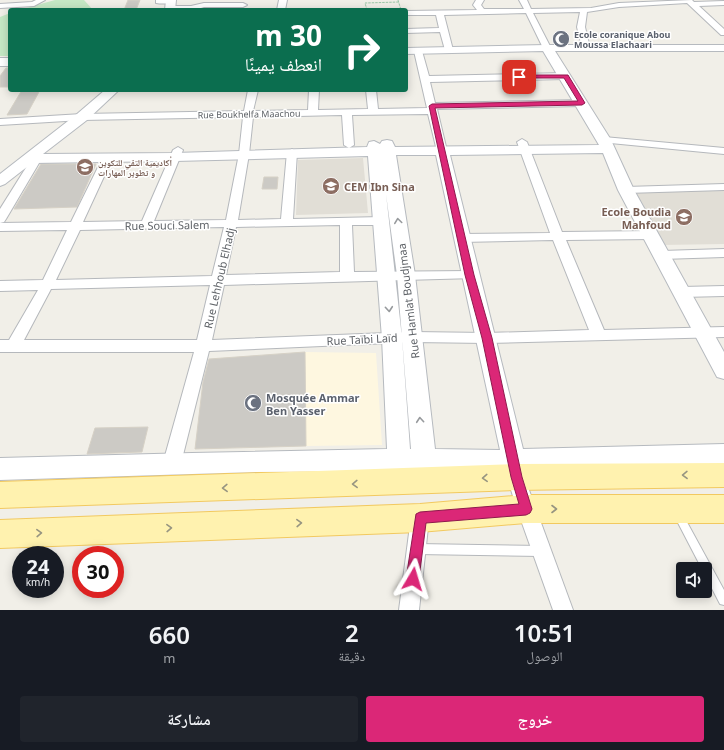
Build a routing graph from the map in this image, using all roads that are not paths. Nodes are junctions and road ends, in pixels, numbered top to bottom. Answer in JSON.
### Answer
{"nodes":[{"id":1,"x":41,"y":0,"type":"edge"},
{"id":2,"x":480,"y":0,"type":"edge"},
{"id":3,"x":523,"y":0,"type":"edge"},
{"id":4,"x":690,"y":2,"type":"edge"},
{"id":5,"x":611,"y":3,"type":"edge"},
{"id":6,"x":724,"y":3,"type":"edge"},
{"id":7,"x":159,"y":4,"type":"edge"},
{"id":8,"x":171,"y":4,"type":"edge"},
{"id":9,"x":243,"y":5,"type":"edge"},
{"id":10,"x":0,"y":6,"type":"edge"},
{"id":11,"x":189,"y":8,"type":"edge"},
{"id":12,"x":196,"y":8,"type":"edge"},
{"id":13,"x":445,"y":10,"type":"junction"},
{"id":14,"x":584,"y":10,"type":"junction"},
{"id":15,"x":529,"y":11,"type":"junction"},
{"id":16,"x":482,"y":12,"type":"junction"},
{"id":17,"x":408,"y":13,"type":"edge"},
{"id":18,"x":443,"y":30,"type":"junction"},
{"id":19,"x":724,"y":33,"type":"edge"},
{"id":20,"x":409,"y":42,"type":"edge"},
{"id":21,"x":548,"y":48,"type":"junction"},
{"id":22,"x":586,"y":48,"type":"junction"},
{"id":23,"x":724,"y":48,"type":"edge"},
{"id":24,"x":449,"y":50,"type":"junction"},
{"id":25,"x":566,"y":76,"type":"junction"},
{"id":26,"x":425,"y":79,"type":"junction"},
{"id":27,"x":96,"y":92,"type":"edge"},
{"id":28,"x":111,"y":92,"type":"edge"},
{"id":29,"x":253,"y":92,"type":"edge"},
{"id":30,"x":314,"y":92,"type":"edge"},
{"id":31,"x":371,"y":92,"type":"edge"},
{"id":32,"x":582,"y":103,"type":"junction"},
{"id":33,"x":432,"y":109,"type":"junction"},
{"id":34,"x":373,"y":112,"type":"junction"},
{"id":35,"x":347,"y":113,"type":"junction"},
{"id":36,"x":248,"y":114,"type":"junction"},
{"id":37,"x":313,"y":114,"type":"junction"},
{"id":38,"x":82,"y":117,"type":"junction"},
{"id":39,"x":65,"y":118,"type":"junction"},
{"id":40,"x":0,"y":122,"type":"edge"},
{"id":41,"x":610,"y":144,"type":"junction"},
{"id":42,"x":349,"y":145,"type":"junction"},
{"id":43,"x":524,"y":146,"type":"junction"},
{"id":44,"x":441,"y":147,"type":"junction"},
{"id":45,"x":381,"y":148,"type":"junction"},
{"id":46,"x":244,"y":151,"type":"junction"},
{"id":47,"x":724,"y":151,"type":"edge"},
{"id":48,"x":292,"y":152,"type":"junction"},
{"id":49,"x":176,"y":153,"type":"junction"},
{"id":50,"x":34,"y":156,"type":"junction"},
{"id":51,"x":108,"y":157,"type":"junction"},
{"id":52,"x":0,"y":168,"type":"edge"},
{"id":53,"x":0,"y":181,"type":"edge"},
{"id":54,"x":724,"y":187,"type":"edge"},
{"id":55,"x":626,"y":190,"type":"junction"},
{"id":56,"x":0,"y":219,"type":"edge"},
{"id":57,"x":382,"y":220,"type":"junction"},
{"id":58,"x":346,"y":222,"type":"junction"},
{"id":59,"x":287,"y":223,"type":"junction"},
{"id":60,"x":231,"y":224,"type":"junction"},
{"id":61,"x":146,"y":225,"type":"junction"},
{"id":62,"x":0,"y":227,"type":"edge"},
{"id":63,"x":74,"y":227,"type":"junction"},
{"id":64,"x":652,"y":235,"type":"junction"},
{"id":65,"x":558,"y":237,"type":"junction"},
{"id":66,"x":461,"y":238,"type":"junction"},
{"id":67,"x":724,"y":253,"type":"edge"},
{"id":68,"x":662,"y":255,"type":"junction"},
{"id":69,"x":406,"y":275,"type":"junction"},
{"id":70,"x":470,"y":275,"type":"junction"},
{"id":71,"x":386,"y":276,"type":"junction"},
{"id":72,"x":347,"y":277,"type":"junction"},
{"id":73,"x":218,"y":280,"type":"junction"},
{"id":74,"x":47,"y":285,"type":"junction"},
{"id":75,"x":0,"y":286,"type":"edge"},
{"id":76,"x":724,"y":291,"type":"edge"},
{"id":77,"x":682,"y":292,"type":"junction"},
{"id":78,"x":724,"y":332,"type":"edge"},
{"id":79,"x":703,"y":333,"type":"junction"},
{"id":80,"x":599,"y":336,"type":"junction"},
{"id":81,"x":413,"y":337,"type":"junction"},
{"id":82,"x":392,"y":338,"type":"junction"},
{"id":83,"x":487,"y":338,"type":"junction"},
{"id":84,"x":7,"y":346,"type":"edge"},
{"id":85,"x":203,"y":346,"type":"junction"},
{"id":86,"x":724,"y":371,"type":"edge"},
{"id":87,"x":724,"y":454,"type":"edge"},
{"id":88,"x":424,"y":459,"type":"junction"},
{"id":89,"x":399,"y":460,"type":"junction"},
{"id":90,"x":172,"y":463,"type":"junction"},
{"id":91,"x":0,"y":469,"type":"edge"},
{"id":92,"x":515,"y":469,"type":"junction"},
{"id":93,"x":724,"y":474,"type":"edge"},
{"id":94,"x":0,"y":496,"type":"edge"},
{"id":95,"x":675,"y":508,"type":"junction"},
{"id":96,"x":526,"y":509,"type":"junction"},
{"id":97,"x":724,"y":509,"type":"edge"},
{"id":98,"x":420,"y":518,"type":"junction"},
{"id":99,"x":0,"y":534,"type":"edge"},
{"id":100,"x":417,"y":549,"type":"junction"},
{"id":101,"x":542,"y":551,"type":"junction"},
{"id":102,"x":724,"y":600,"type":"edge"},
{"id":103,"x":409,"y":610,"type":"edge"},
{"id":104,"x":563,"y":610,"type":"edge"}],
"edges":[{"from":1,"to":10,"type":"street"},
{"from":2,"to":16,"type":"street"},
{"from":3,"to":15,"type":"street"},
{"from":4,"to":5,"type":"street"},
{"from":4,"to":6,"type":"street"},
{"from":4,"to":19,"type":"street"},
{"from":5,"to":14,"type":"street"},
{"from":7,"to":8,"type":"street"},
{"from":8,"to":11,"type":"street"},
{"from":9,"to":12,"type":"street"},
{"from":13,"to":16,"type":"street"},
{"from":13,"to":17,"type":"street"},
{"from":13,"to":18,"type":"street"},
{"from":14,"to":15,"type":"street"},
{"from":14,"to":22,"type":"street"},
{"from":15,"to":16,"type":"street"},
{"from":15,"to":21,"type":"street"},
{"from":18,"to":20,"type":"street"},
{"from":18,"to":24,"type":"street"},
{"from":20,"to":24,"type":"street"},
{"from":20,"to":26,"type":"street"},
{"from":21,"to":22,"type":"street"},
{"from":21,"to":24,"type":"street"},
{"from":21,"to":25,"type":"street"},
{"from":22,"to":23,"type":"street"},
{"from":25,"to":26,"type":"street"},
{"from":25,"to":32,"type":"street"},
{"from":26,"to":33,"type":"street"},
{"from":27,"to":39,"type":"street"},
{"from":28,"to":38,"type":"street"},
{"from":29,"to":36,"type":"street","name":"Rue Lehhoub Elhadj"},
{"from":30,"to":37,"type":"street"},
{"from":31,"to":34,"type":"street"},
{"from":32,"to":33,"type":"street","name":"Rue Boukhelfa Maachou"},
{"from":32,"to":41,"type":"street"},
{"from":33,"to":34,"type":"street","name":"Rue Boukhelfa Maachou"},
{"from":33,"to":44,"type":"street"},
{"from":34,"to":35,"type":"street","name":"Rue Boukhelfa Maachou"},
{"from":35,"to":37,"type":"street","name":"Rue Boukhelfa Maachou"},
{"from":35,"to":42,"type":"street"},
{"from":36,"to":37,"type":"street","name":"Rue Boukhelfa Maachou"},
{"from":36,"to":38,"type":"street","name":"Rue Boukhelfa Maachou"},
{"from":36,"to":46,"type":"street","name":"Rue Lehhoub Elhadj"},
{"from":38,"to":39,"type":"street","name":"Rue Boukhelfa Maachou"},
{"from":38,"to":50,"type":"street"},
{"from":39,"to":40,"type":"street","name":"Rue Boukhelfa Maachou"},
{"from":39,"to":52,"type":"street"},
{"from":41,"to":43,"type":"street"},
{"from":41,"to":47,"type":"street"},
{"from":41,"to":55,"type":"street"},
{"from":42,"to":45,"type":"street"},
{"from":42,"to":46,"type":"street"},
{"from":43,"to":44,"type":"street"},
{"from":43,"to":65,"type":"street"},
{"from":44,"to":45,"type":"street"},
{"from":44,"to":66,"type":"street"},
{"from":45,"to":48,"type":"street"},
{"from":45,"to":57,"type":"street","name":"Rue Hamlat Boudjmaa"},
{"from":69,"to":45,"type":"street","name":"Rue Hamlat Boudjmaa","one_way":true},
{"from":46,"to":48,"type":"street"},
{"from":46,"to":49,"type":"street"},
{"from":46,"to":60,"type":"street","name":"Rue Lehhoub Elhadj"},
{"from":48,"to":59,"type":"street"},
{"from":49,"to":50,"type":"street"},
{"from":49,"to":51,"type":"street"},
{"from":49,"to":61,"type":"street"},
{"from":50,"to":51,"type":"street"},
{"from":50,"to":53,"type":"street"},
{"from":50,"to":56,"type":"street"},
{"from":51,"to":63,"type":"street"},
{"from":54,"to":55,"type":"street"},
{"from":55,"to":64,"type":"street"},
{"from":57,"to":58,"type":"street","name":"Rue Souci Salem"},
{"from":57,"to":71,"type":"street","name":"Rue Hamlat Boudjmaa"},
{"from":58,"to":59,"type":"street","name":"Rue Souci Salem"},
{"from":58,"to":72,"type":"street"},
{"from":59,"to":60,"type":"street","name":"Rue Souci Salem"},
{"from":60,"to":61,"type":"street","name":"Rue Souci Salem"},
{"from":60,"to":73,"type":"street","name":"Rue Lehhoub Elhadj"},
{"from":61,"to":63,"type":"street","name":"Rue Souci Salem"},
{"from":62,"to":63,"type":"street","name":"Rue Souci Salem"},
{"from":63,"to":74,"type":"street"},
{"from":64,"to":65,"type":"street"},
{"from":64,"to":68,"type":"street"},
{"from":65,"to":66,"type":"street"},
{"from":65,"to":80,"type":"street"},
{"from":66,"to":70,"type":"street"},
{"from":67,"to":68,"type":"street"},
{"from":68,"to":77,"type":"street"},
{"from":69,"to":70,"type":"street"},
{"from":69,"to":71,"type":"street"},
{"from":69,"to":81,"type":"street","name":"Rue Hamlat Boudjmaa"},
{"from":70,"to":83,"type":"street"},
{"from":71,"to":72,"type":"street"},
{"from":71,"to":82,"type":"street","name":"Rue Hamlat Boudjmaa","one_way":true},
{"from":72,"to":73,"type":"street"},
{"from":73,"to":74,"type":"street"},
{"from":73,"to":85,"type":"street","name":"Rue Lehhoub Elhadj"},
{"from":74,"to":75,"type":"street"},
{"from":74,"to":84,"type":"street"},
{"from":76,"to":77,"type":"street"},
{"from":77,"to":79,"type":"street"},
{"from":78,"to":79,"type":"street","name":"Rue Taïbi Laïd"},
{"from":79,"to":80,"type":"street","name":"Rue Taïbi Laïd"},
{"from":79,"to":86,"type":"street"},
{"from":80,"to":83,"type":"street","name":"Rue Taïbi Laïd"},
{"from":81,"to":82,"type":"street","name":"Rue Taïbi Laïd"},
{"from":81,"to":83,"type":"street","name":"Rue Taïbi Laïd"},
{"from":88,"to":81,"type":"street","name":"Rue Hamlat Boudjmaa","one_way":true},
{"from":82,"to":85,"type":"street","name":"Rue Taïbi Laïd"},
{"from":82,"to":89,"type":"street","name":"Rue Hamlat Boudjmaa"},
{"from":83,"to":92,"type":"street"},
{"from":84,"to":85,"type":"street","name":"Rue Taïbi Laïd"},
{"from":85,"to":90,"type":"street","name":"Rue Lehhoub Elhadj"},
{"from":87,"to":92,"type":"street"},
{"from":88,"to":89,"type":"street"},
{"from":88,"to":92,"type":"street"},
{"from":89,"to":90,"type":"street"},
{"from":90,"to":91,"type":"street"},
{"from":93,"to":92,"type":"main road","one_way":true},
{"from":92,"to":94,"type":"main road","one_way":true},
{"from":92,"to":96,"type":"street"},
{"from":96,"to":95,"type":"main road","one_way":true},
{"from":95,"to":97,"type":"main road"},
{"from":95,"to":102,"type":"lane"},
{"from":96,"to":98,"type":"main road"},
{"from":96,"to":101,"type":"street"},
{"from":99,"to":98,"type":"main road","one_way":true},
{"from":98,"to":100,"type":"street"},
{"from":100,"to":101,"type":"lane"},
{"from":100,"to":103,"type":"street"},
{"from":101,"to":104,"type":"street"}]}
